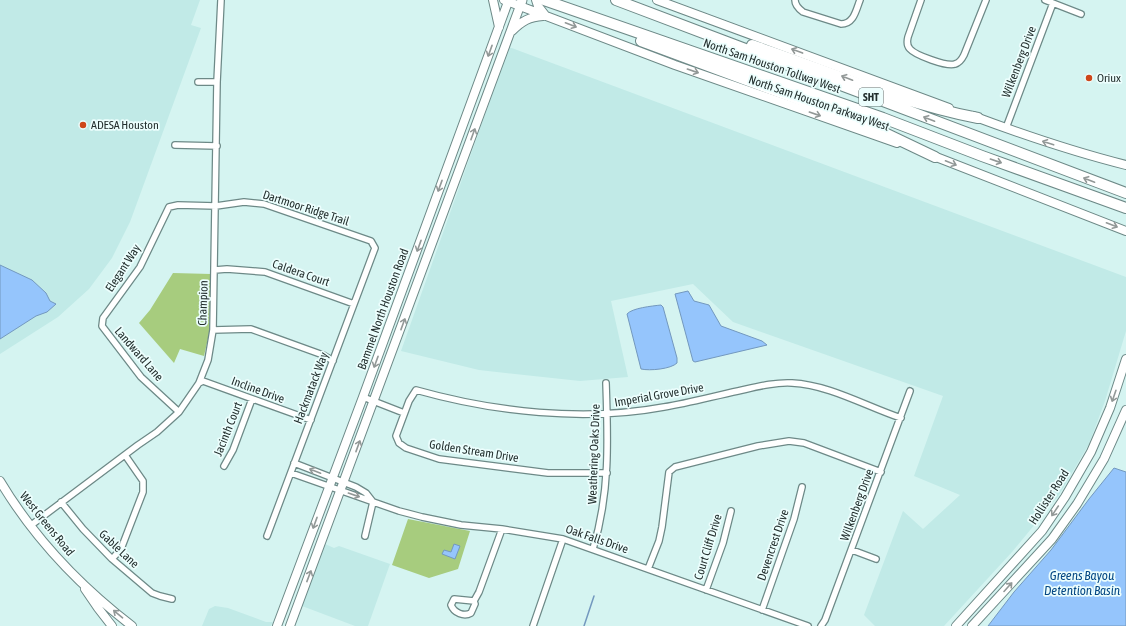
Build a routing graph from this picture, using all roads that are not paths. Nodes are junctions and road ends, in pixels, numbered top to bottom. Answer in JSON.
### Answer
{"nodes":[{"id":1,"x":221,"y":0,"type":"edge"},
{"id":2,"x":493,"y":0,"type":"edge"},
{"id":3,"x":536,"y":0,"type":"edge"},
{"id":4,"x":545,"y":0,"type":"edge"},
{"id":5,"x":616,"y":0,"type":"edge"},
{"id":6,"x":657,"y":0,"type":"edge"},
{"id":7,"x":795,"y":0,"type":"edge"},
{"id":8,"x":860,"y":0,"type":"edge"},
{"id":9,"x":921,"y":0,"type":"edge"},
{"id":10,"x":986,"y":0,"type":"edge"},
{"id":11,"x":1045,"y":0,"type":"edge"},
{"id":12,"x":507,"y":1,"type":"edge"},
{"id":13,"x":521,"y":3,"type":"edge"},
{"id":14,"x":1053,"y":3,"type":"junction"},
{"id":15,"x":635,"y":7,"type":"junction"},
{"id":16,"x":569,"y":9,"type":"junction"},
{"id":17,"x":1081,"y":14,"type":"dead end"},
{"id":18,"x":545,"y":16,"type":"junction"},
{"id":19,"x":499,"y":27,"type":"junction"},
{"id":20,"x":510,"y":33,"type":"junction"},
{"id":21,"x":198,"y":82,"type":"dead end"},
{"id":22,"x":217,"y":82,"type":"junction"},
{"id":23,"x":978,"y":118,"type":"junction"},
{"id":24,"x":1006,"y":128,"type":"junction"},
{"id":25,"x":175,"y":145,"type":"dead end"},
{"id":26,"x":216,"y":146,"type":"junction"},
{"id":27,"x":935,"y":156,"type":"junction"},
{"id":28,"x":1126,"y":165,"type":"edge"},
{"id":29,"x":448,"y":166,"type":"junction"},
{"id":30,"x":459,"y":170,"type":"junction"},
{"id":31,"x":1126,"y":193,"type":"edge"},
{"id":32,"x":178,"y":205,"type":"joint"},
{"id":33,"x":216,"y":206,"type":"junction"},
{"id":34,"x":1126,"y":208,"type":"edge"},
{"id":35,"x":1126,"y":231,"type":"edge"},
{"id":36,"x":375,"y":248,"type":"joint"},
{"id":37,"x":414,"y":260,"type":"junction"},
{"id":38,"x":425,"y":264,"type":"junction"},
{"id":39,"x":215,"y":270,"type":"junction"},
{"id":40,"x":354,"y":304,"type":"junction"},
{"id":41,"x":102,"y":326,"type":"joint"},
{"id":42,"x":213,"y":330,"type":"junction"},
{"id":43,"x":333,"y":361,"type":"junction"},
{"id":44,"x":1125,"y":364,"type":"edge"},
{"id":45,"x":198,"y":383,"type":"junction"},
{"id":46,"x":606,"y":383,"type":"dead end"},
{"id":47,"x":416,"y":390,"type":"joint"},
{"id":48,"x":910,"y":391,"type":"dead end"},
{"id":49,"x":363,"y":397,"type":"junction"},
{"id":50,"x":252,"y":399,"type":"junction"},
{"id":51,"x":374,"y":401,"type":"junction"},
{"id":52,"x":1126,"y":410,"type":"edge"},
{"id":53,"x":179,"y":412,"type":"junction"},
{"id":54,"x":404,"y":413,"type":"junction"},
{"id":55,"x":607,"y":414,"type":"junction"},
{"id":56,"x":901,"y":418,"type":"junction"},
{"id":57,"x":310,"y":420,"type":"junction"},
{"id":58,"x":1091,"y":452,"type":"junction"},
{"id":59,"x":125,"y":455,"type":"junction"},
{"id":60,"x":1104,"y":459,"type":"junction"},
{"id":61,"x":294,"y":463,"type":"junction"},
{"id":62,"x":224,"y":466,"type":"dead end"},
{"id":63,"x":881,"y":472,"type":"junction"},
{"id":64,"x":291,"y":473,"type":"junction"},
{"id":65,"x":607,"y":473,"type":"junction"},
{"id":66,"x":332,"y":478,"type":"junction"},
{"id":67,"x":0,"y":481,"type":"edge"},
{"id":68,"x":344,"y":482,"type":"junction"},
{"id":69,"x":329,"y":487,"type":"junction"},
{"id":70,"x":802,"y":487,"type":"dead end"},
{"id":71,"x":341,"y":491,"type":"junction"},
{"id":72,"x":61,"y":502,"type":"junction"},
{"id":73,"x":373,"y":502,"type":"junction"},
{"id":74,"x":731,"y":511,"type":"dead end"},
{"id":75,"x":30,"y":526,"type":"junction"},
{"id":76,"x":502,"y":529,"type":"junction"},
{"id":77,"x":1042,"y":531,"type":"junction"},
{"id":78,"x":267,"y":536,"type":"dead end"},
{"id":79,"x":364,"y":536,"type":"dead end"},
{"id":80,"x":1052,"y":538,"type":"junction"},
{"id":81,"x":563,"y":539,"type":"junction"},
{"id":82,"x":593,"y":549,"type":"junction"},
{"id":83,"x":852,"y":550,"type":"junction"},
{"id":84,"x":112,"y":559,"type":"junction"},
{"id":85,"x":876,"y":559,"type":"dead end"},
{"id":86,"x":648,"y":569,"type":"junction"},
{"id":87,"x":79,"y":580,"type":"junction"},
{"id":88,"x":706,"y":590,"type":"junction"},
{"id":89,"x":290,"y":591,"type":"junction"},
{"id":90,"x":302,"y":595,"type":"junction"},
{"id":91,"x":172,"y":598,"type":"dead end"},
{"id":92,"x":474,"y":601,"type":"dead end"},
{"id":93,"x":973,"y":608,"type":"junction"},
{"id":94,"x":762,"y":610,"type":"junction"},
{"id":95,"x":982,"y":615,"type":"junction"},
{"id":96,"x":112,"y":626,"type":"edge"},
{"id":97,"x":132,"y":626,"type":"edge"},
{"id":98,"x":277,"y":626,"type":"edge"},
{"id":99,"x":290,"y":626,"type":"edge"},
{"id":100,"x":533,"y":626,"type":"edge"},
{"id":101,"x":808,"y":626,"type":"edge"},
{"id":102,"x":821,"y":626,"type":"edge"},
{"id":103,"x":956,"y":626,"type":"edge"},
{"id":104,"x":972,"y":626,"type":"edge"}],
"edges":[{"from":1,"to":22,"type":"street","name":"Champion"},
{"from":2,"to":19,"type":"main road"},
{"from":3,"to":18,"type":"main road"},
{"from":4,"to":16,"type":"highway","name":"North Sam Houston Tollway West","number":"SHT"},
{"from":5,"to":15,"type":"highway","name":"North Sam Houston Tollway West","number":"SHT"},
{"from":23,"to":6,"type":"main road","one_way":true},
{"from":7,"to":8,"type":"street"},
{"from":9,"to":10,"type":"street"},
{"from":11,"to":14,"type":"street"},
{"from":12,"to":13,"type":"main road","name":"North Sam Houston Parkway West"},
{"from":12,"to":19,"type":"main road","name":"Bammel North Houston Road"},
{"from":13,"to":18,"type":"main road","name":"North Sam Houston Parkway West"},
{"from":13,"to":20,"type":"main road","name":"Bammel North Houston Road"},
{"from":14,"to":17,"type":"street"},
{"from":14,"to":24,"type":"street","name":"Wilkenberg Drive"},
{"from":23,"to":15,"type":"highway","one_way":true},
{"from":31,"to":15,"type":"highway","name":"North Sam Houston Tollway West","number":"SHT","one_way":true},
{"from":16,"to":27,"type":"highway"},
{"from":16,"to":34,"type":"highway","name":"North Sam Houston Tollway West","number":"SHT","one_way":true},
{"from":18,"to":20,"type":"main road"},
{"from":18,"to":27,"type":"main road","name":"North Sam Houston Parkway West","one_way":true},
{"from":19,"to":29,"type":"main road","name":"Bammel North Houston Road","one_way":true},
{"from":30,"to":20,"type":"main road","name":"Bammel North Houston Road","one_way":true},
{"from":21,"to":22,"type":"street"},
{"from":22,"to":26,"type":"street","name":"Champion"},
{"from":23,"to":24,"type":"main road"},
{"from":28,"to":24,"type":"main road","one_way":true},
{"from":25,"to":26,"type":"street"},
{"from":26,"to":33,"type":"street","name":"Champion"},
{"from":27,"to":35,"type":"main road","name":"North Sam Houston Parkway West","one_way":true},
{"from":29,"to":30,"type":"main road"},
{"from":29,"to":37,"type":"main road","name":"Bammel North Houston Road","one_way":true},
{"from":30,"to":38,"type":"main road","name":"Bammel North Houston Road"},
{"from":32,"to":33,"type":"street","name":"Dartmoor Ridge Trail"},
{"from":32,"to":41,"type":"street","name":"Elegant Way"},
{"from":33,"to":36,"type":"street","name":"Dartmoor Ridge Trail"},
{"from":33,"to":39,"type":"street","name":"Champion"},
{"from":36,"to":40,"type":"street","name":"Hackmatack Way"},
{"from":37,"to":38,"type":"main road"},
{"from":37,"to":49,"type":"main road","name":"Bammel North Houston Road","one_way":true},
{"from":51,"to":38,"type":"main road","name":"Bammel North Houston Road","one_way":true},
{"from":39,"to":40,"type":"street","name":"Caldera Court"},
{"from":39,"to":42,"type":"street","name":"Champion"},
{"from":40,"to":43,"type":"street","name":"Hackmatack Way"},
{"from":41,"to":53,"type":"street","name":"Landward Lane"},
{"from":42,"to":43,"type":"street"},
{"from":42,"to":45,"type":"street","name":"Champion"},
{"from":43,"to":57,"type":"street","name":"Hackmatack Way"},
{"from":44,"to":58,"type":"main road","name":"Hollister Road","one_way":true},
{"from":45,"to":50,"type":"street","name":"Incline Drive"},
{"from":45,"to":53,"type":"street","name":"Champion"},
{"from":46,"to":55,"type":"street","name":"Weathering Oaks Drive"},
{"from":47,"to":54,"type":"street","name":"Golden Stream Drive"},
{"from":47,"to":55,"type":"street","name":"Imperial Grove Drive"},
{"from":48,"to":56,"type":"street","name":"Wilkenberg Drive"},
{"from":49,"to":51,"type":"street"},
{"from":49,"to":66,"type":"main road","name":"Bammel North Houston Road"},
{"from":50,"to":57,"type":"street","name":"Incline Drive"},
{"from":50,"to":62,"type":"street","name":"Jacinth Court"},
{"from":51,"to":54,"type":"street"},
{"from":68,"to":51,"type":"main road","name":"Bammel North Houston Road","one_way":true},
{"from":52,"to":60,"type":"main road","name":"Hollister Road"},
{"from":53,"to":59,"type":"street","name":"Champion"},
{"from":54,"to":65,"type":"street","name":"Golden Stream Drive"},
{"from":55,"to":56,"type":"street","name":"Imperial Grove Drive"},
{"from":55,"to":65,"type":"street","name":"Weathering Oaks Drive"},
{"from":56,"to":63,"type":"street","name":"Wilkenberg Drive"},
{"from":57,"to":61,"type":"street","name":"Hackmatack Way"},
{"from":58,"to":60,"type":"main road"},
{"from":58,"to":77,"type":"main road","name":"Hollister Road","one_way":true},
{"from":59,"to":72,"type":"street","name":"Champion"},
{"from":59,"to":84,"type":"street"},
{"from":60,"to":80,"type":"main road","name":"Hollister Road"},
{"from":61,"to":64,"type":"street","name":"Hackmatack Way"},
{"from":66,"to":61,"type":"street","name":"Oak Falls Drive","one_way":true},
{"from":63,"to":83,"type":"street","name":"Wilkenberg Drive"},
{"from":63,"to":86,"type":"street"},
{"from":64,"to":69,"type":"street","name":"Oak Falls Drive"},
{"from":64,"to":78,"type":"street","name":"Hackmatack Way"},
{"from":65,"to":82,"type":"street","name":"Weathering Oaks Drive"},
{"from":66,"to":68,"type":"street","name":"Oak Falls Drive"},
{"from":66,"to":69,"type":"main road","name":"Bammel North Houston Road"},
{"from":67,"to":75,"type":"main road","name":"West Greens Road"},
{"from":68,"to":71,"type":"main road","name":"Bammel North Houston Road"},
{"from":68,"to":73,"type":"street","name":"Oak Falls Drive"},
{"from":69,"to":71,"type":"street","name":"Oak Falls Drive"},
{"from":69,"to":89,"type":"main road","name":"Bammel North Houston Road","one_way":true},
{"from":70,"to":94,"type":"street","name":"Devencrest Drive"},
{"from":71,"to":73,"type":"street","name":"Oak Falls Drive","one_way":true},
{"from":90,"to":71,"type":"main road","name":"Bammel North Houston Road","one_way":true},
{"from":72,"to":75,"type":"street","name":"Champion"},
{"from":72,"to":84,"type":"street","name":"Gable Lane"},
{"from":73,"to":76,"type":"street","name":"Oak Falls Drive"},
{"from":73,"to":79,"type":"street"},
{"from":74,"to":88,"type":"street","name":"Court Cliff Drive"},
{"from":75,"to":87,"type":"main road","name":"West Greens Road"},
{"from":76,"to":81,"type":"street","name":"Oak Falls Drive"},
{"from":76,"to":92,"type":"street"},
{"from":77,"to":80,"type":"main road"},
{"from":77,"to":93,"type":"main road","name":"Hollister Road"},
{"from":95,"to":80,"type":"main road","name":"Hollister Road","one_way":true},
{"from":81,"to":82,"type":"street","name":"Oak Falls Drive"},
{"from":81,"to":100,"type":"street"},
{"from":82,"to":86,"type":"street","name":"Oak Falls Drive"},
{"from":83,"to":85,"type":"street"},
{"from":83,"to":102,"type":"street","name":"Wilkenberg Drive"},
{"from":84,"to":91,"type":"street","name":"Gable Lane"},
{"from":86,"to":88,"type":"street","name":"Oak Falls Drive"},
{"from":87,"to":96,"type":"main road","name":"West Greens Road"},
{"from":97,"to":87,"type":"main road","name":"West Greens Road","one_way":true},
{"from":88,"to":94,"type":"street","name":"Oak Falls Drive"},
{"from":89,"to":90,"type":"main road"},
{"from":89,"to":98,"type":"main road","name":"Bammel North Houston Road"},
{"from":90,"to":99,"type":"main road","name":"Bammel North Houston Road"},
{"from":93,"to":95,"type":"main road"},
{"from":93,"to":103,"type":"main road","name":"Hollister Road"},
{"from":94,"to":101,"type":"street","name":"Oak Falls Drive"},
{"from":95,"to":104,"type":"main road","name":"Hollister Road"}]}
